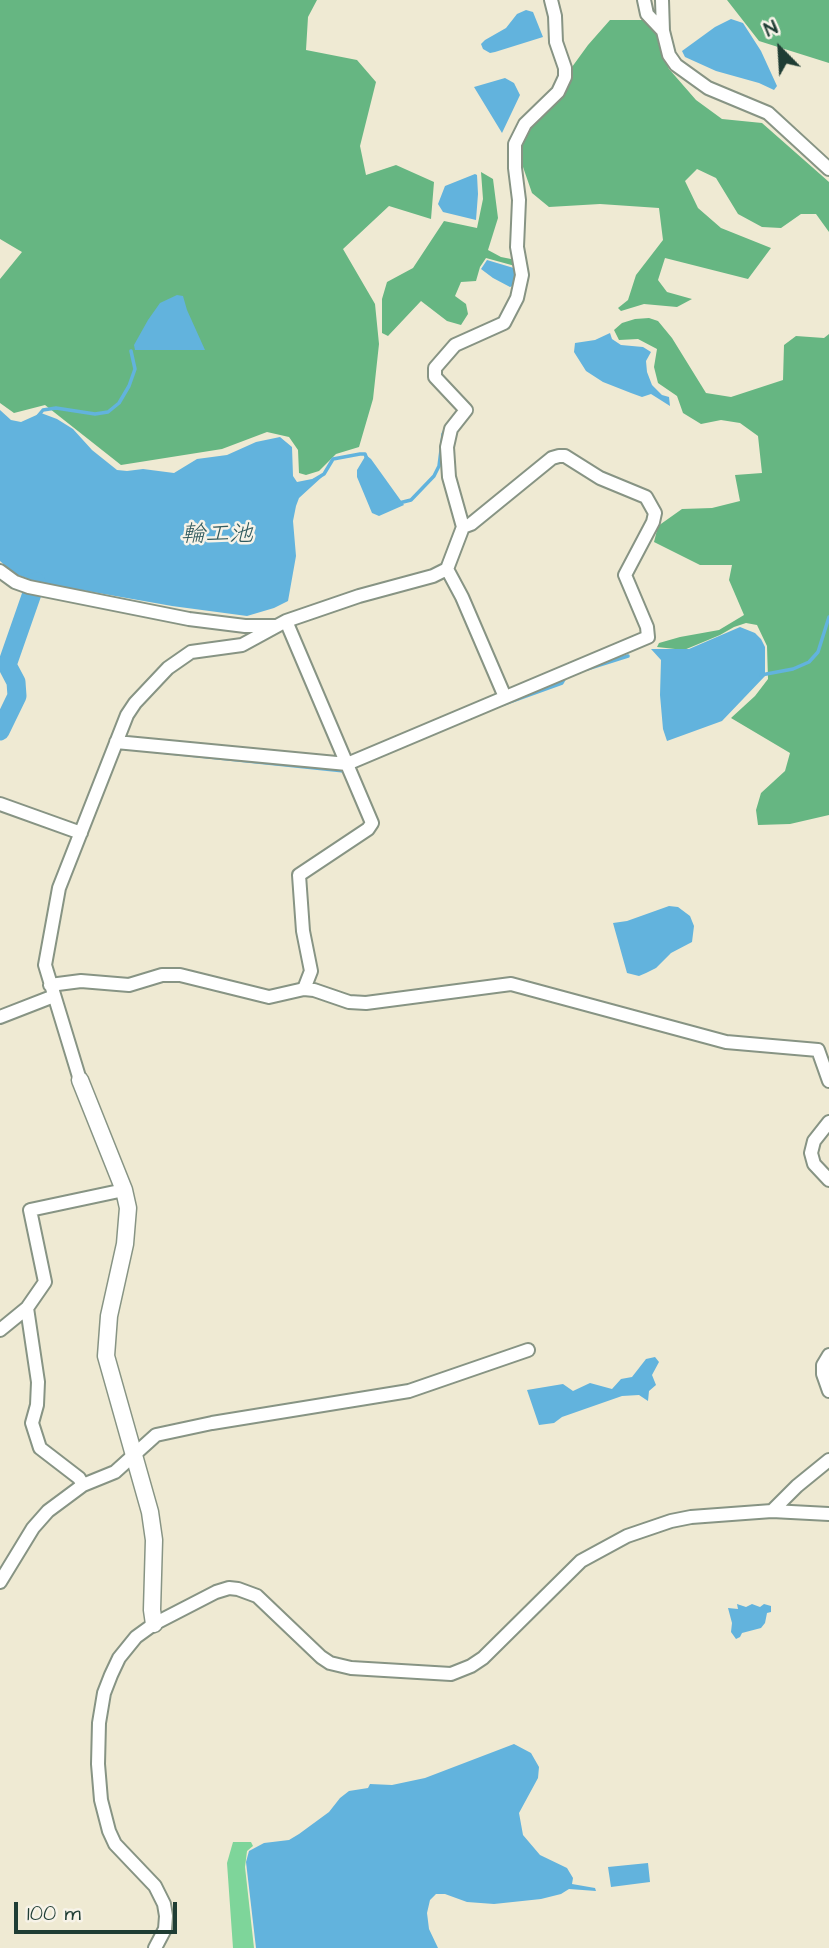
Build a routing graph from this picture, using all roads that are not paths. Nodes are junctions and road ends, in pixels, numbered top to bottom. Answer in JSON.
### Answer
{"nodes":[{"id":1,"x":551,"y":0,"type":"edge"},
{"id":2,"x":644,"y":0,"type":"edge"},
{"id":3,"x":662,"y":0,"type":"edge"},
{"id":4,"x":663,"y":31,"type":"junction"},
{"id":5,"x":829,"y":169,"type":"edge"},
{"id":6,"x":463,"y":527,"type":"junction"},
{"id":7,"x":447,"y":569,"type":"junction"},
{"id":8,"x":0,"y":571,"type":"edge"},
{"id":9,"x":281,"y":623,"type":"junction"},
{"id":10,"x":505,"y":697,"type":"junction"},
{"id":11,"x":116,"y":742,"type":"junction"},
{"id":12,"x":347,"y":764,"type":"junction"},
{"id":13,"x":0,"y":804,"type":"edge"},
{"id":14,"x":81,"y":833,"type":"junction"},
{"id":15,"x":304,"y":989,"type":"junction"},
{"id":16,"x":52,"y":991,"type":"junction"},
{"id":17,"x":0,"y":1017,"type":"edge"},
{"id":18,"x":80,"y":1080,"type":"joint"},
{"id":19,"x":829,"y":1081,"type":"edge"},
{"id":20,"x":829,"y":1122,"type":"edge"},
{"id":21,"x":829,"y":1180,"type":"edge"},
{"id":22,"x":124,"y":1190,"type":"junction"},
{"id":23,"x":27,"y":1308,"type":"junction"},
{"id":24,"x":0,"y":1331,"type":"edge"},
{"id":25,"x":528,"y":1350,"type":"dead end"},
{"id":26,"x":829,"y":1355,"type":"edge"},
{"id":27,"x":829,"y":1391,"type":"edge"},
{"id":28,"x":135,"y":1455,"type":"junction"},
{"id":29,"x":829,"y":1460,"type":"edge"},
{"id":30,"x":83,"y":1485,"type":"junction"},
{"id":31,"x":772,"y":1511,"type":"junction"},
{"id":32,"x":829,"y":1514,"type":"edge"},
{"id":33,"x":0,"y":1582,"type":"edge"},
{"id":34,"x":154,"y":1624,"type":"junction"},
{"id":35,"x":155,"y":1948,"type":"edge"}],
"edges":[{"from":1,"to":6,"type":"street"},
{"from":2,"to":4,"type":"street"},
{"from":3,"to":4,"type":"street"},
{"from":4,"to":5,"type":"street"},
{"from":6,"to":7,"type":"street"},
{"from":6,"to":10,"type":"street"},
{"from":7,"to":9,"type":"street"},
{"from":7,"to":10,"type":"street"},
{"from":8,"to":9,"type":"street"},
{"from":9,"to":11,"type":"street"},
{"from":9,"to":12,"type":"street"},
{"from":10,"to":12,"type":"street"},
{"from":11,"to":12,"type":"street"},
{"from":11,"to":14,"type":"street"},
{"from":12,"to":15,"type":"street"},
{"from":13,"to":14,"type":"street"},
{"from":14,"to":16,"type":"street"},
{"from":15,"to":16,"type":"street"},
{"from":15,"to":19,"type":"street"},
{"from":16,"to":17,"type":"street"},
{"from":16,"to":18,"type":"street"},
{"from":18,"to":22,"type":"street"},
{"from":20,"to":21,"type":"street"},
{"from":22,"to":23,"type":"street"},
{"from":22,"to":28,"type":"street"},
{"from":23,"to":24,"type":"street"},
{"from":23,"to":30,"type":"street"},
{"from":25,"to":28,"type":"street"},
{"from":26,"to":27,"type":"street"},
{"from":28,"to":30,"type":"street"},
{"from":28,"to":34,"type":"street"},
{"from":29,"to":31,"type":"street"},
{"from":30,"to":33,"type":"street"},
{"from":31,"to":32,"type":"street"},
{"from":31,"to":34,"type":"street"},
{"from":34,"to":35,"type":"street"}]}
